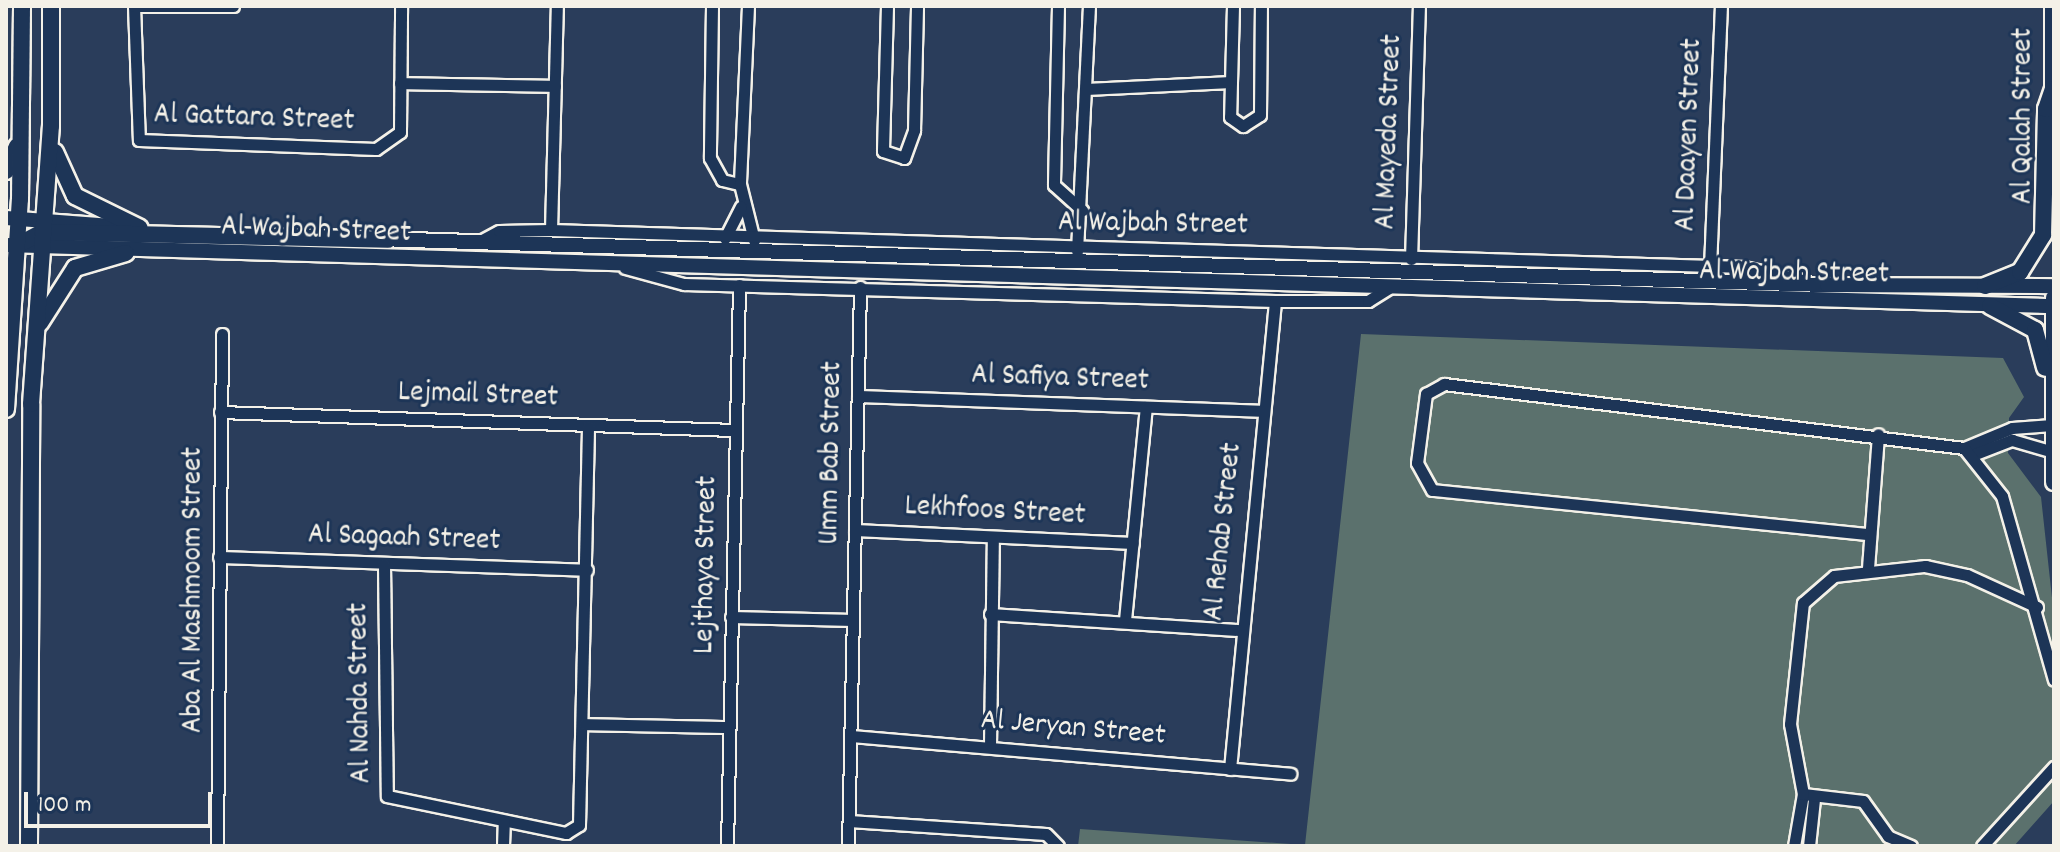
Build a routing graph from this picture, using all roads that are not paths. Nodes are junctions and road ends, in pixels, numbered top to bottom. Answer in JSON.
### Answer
{"nodes":[{"id":1,"x":22,"y":6,"type":"edge"},
{"id":2,"x":51,"y":6,"type":"edge"},
{"id":3,"x":134,"y":6,"type":"edge"},
{"id":4,"x":233,"y":6,"type":"edge"},
{"id":5,"x":401,"y":6,"type":"edge"},
{"id":6,"x":557,"y":6,"type":"edge"},
{"id":7,"x":712,"y":6,"type":"edge"},
{"id":8,"x":748,"y":6,"type":"edge"},
{"id":9,"x":887,"y":6,"type":"edge"},
{"id":10,"x":917,"y":6,"type":"edge"},
{"id":11,"x":1058,"y":6,"type":"edge"},
{"id":12,"x":1089,"y":6,"type":"edge"},
{"id":13,"x":1233,"y":6,"type":"edge"},
{"id":14,"x":1261,"y":6,"type":"edge"},
{"id":15,"x":1419,"y":6,"type":"edge"},
{"id":16,"x":1721,"y":6,"type":"edge"},
{"id":17,"x":2053,"y":6,"type":"edge"},
{"id":18,"x":22,"y":24,"type":"junction"},
{"id":19,"x":1231,"y":82,"type":"junction"},
{"id":20,"x":400,"y":83,"type":"junction"},
{"id":21,"x":555,"y":86,"type":"junction"},
{"id":22,"x":1086,"y":89,"type":"junction"},
{"id":23,"x":2054,"y":90,"type":"edge"},
{"id":24,"x":51,"y":126,"type":"junction"},
{"id":25,"x":22,"y":129,"type":"junction"},
{"id":26,"x":6,"y":171,"type":"edge"},
{"id":27,"x":740,"y":184,"type":"junction"},
{"id":28,"x":741,"y":206,"type":"junction"},
{"id":29,"x":1082,"y":210,"type":"junction"},
{"id":30,"x":2054,"y":227,"type":"edge"},
{"id":31,"x":140,"y":228,"type":"junction"},
{"id":32,"x":551,"y":230,"type":"junction"},
{"id":33,"x":24,"y":233,"type":"edge"},
{"id":34,"x":725,"y":238,"type":"junction"},
{"id":35,"x":388,"y":240,"type":"junction"},
{"id":36,"x":754,"y":240,"type":"junction"},
{"id":37,"x":480,"y":241,"type":"junction"},
{"id":38,"x":1077,"y":251,"type":"junction"},
{"id":39,"x":126,"y":253,"type":"junction"},
{"id":40,"x":1411,"y":259,"type":"junction"},
{"id":41,"x":1710,"y":267,"type":"junction"},
{"id":42,"x":625,"y":268,"type":"junction"},
{"id":43,"x":739,"y":285,"type":"junction"},
{"id":44,"x":1827,"y":285,"type":"junction"},
{"id":45,"x":1985,"y":286,"type":"junction"},
{"id":46,"x":2054,"y":286,"type":"edge"},
{"id":47,"x":860,"y":287,"type":"junction"},
{"id":48,"x":1389,"y":288,"type":"junction"},
{"id":49,"x":2054,"y":298,"type":"edge"},
{"id":50,"x":1275,"y":301,"type":"junction"},
{"id":51,"x":1990,"y":306,"type":"junction"},
{"id":52,"x":2054,"y":306,"type":"edge"},
{"id":53,"x":222,"y":334,"type":"dead end"},
{"id":54,"x":35,"y":336,"type":"junction"},
{"id":55,"x":7,"y":345,"type":"edge"},
{"id":56,"x":858,"y":396,"type":"junction"},
{"id":57,"x":31,"y":404,"type":"junction"},
{"id":58,"x":1146,"y":407,"type":"junction"},
{"id":59,"x":2052,"y":407,"type":"junction"},
{"id":60,"x":6,"y":409,"type":"edge"},
{"id":61,"x":1261,"y":411,"type":"junction"},
{"id":62,"x":220,"y":412,"type":"junction"},
{"id":63,"x":2052,"y":425,"type":"edge"},
{"id":64,"x":588,"y":426,"type":"junction"},
{"id":65,"x":734,"y":430,"type":"junction"},
{"id":66,"x":1878,"y":434,"type":"junction"},
{"id":67,"x":1969,"y":451,"type":"junction"},
{"id":68,"x":2053,"y":452,"type":"edge"},
{"id":69,"x":2054,"y":482,"type":"edge"},
{"id":70,"x":855,"y":530,"type":"junction"},
{"id":71,"x":1866,"y":534,"type":"junction"},
{"id":72,"x":993,"y":537,"type":"junction"},
{"id":73,"x":1133,"y":543,"type":"junction"},
{"id":74,"x":219,"y":557,"type":"junction"},
{"id":75,"x":384,"y":564,"type":"junction"},
{"id":76,"x":1868,"y":568,"type":"junction"},
{"id":77,"x":587,"y":570,"type":"junction"},
{"id":78,"x":2037,"y":607,"type":"junction"},
{"id":79,"x":990,"y":614,"type":"junction"},
{"id":80,"x":731,"y":617,"type":"junction"},
{"id":81,"x":853,"y":620,"type":"junction"},
{"id":82,"x":1125,"y":620,"type":"junction"},
{"id":83,"x":1239,"y":630,"type":"junction"},
{"id":84,"x":2054,"y":680,"type":"edge"},
{"id":85,"x":584,"y":724,"type":"junction"},
{"id":86,"x":729,"y":727,"type":"junction"},
{"id":87,"x":851,"y":736,"type":"junction"},
{"id":88,"x":990,"y":745,"type":"junction"},
{"id":89,"x":2054,"y":767,"type":"edge"},
{"id":90,"x":1230,"y":769,"type":"junction"},
{"id":91,"x":1290,"y":774,"type":"dead end"},
{"id":92,"x":1808,"y":797,"type":"junction"},
{"id":93,"x":849,"y":821,"type":"junction"},
{"id":94,"x":504,"y":822,"type":"junction"},
{"id":95,"x":29,"y":846,"type":"edge"},
{"id":96,"x":217,"y":846,"type":"edge"},
{"id":97,"x":503,"y":846,"type":"edge"},
{"id":98,"x":727,"y":846,"type":"edge"},
{"id":99,"x":848,"y":846,"type":"edge"},
{"id":100,"x":1058,"y":846,"type":"edge"},
{"id":101,"x":1794,"y":846,"type":"edge"},
{"id":102,"x":1809,"y":846,"type":"edge"},
{"id":103,"x":1911,"y":846,"type":"edge"},
{"id":104,"x":1982,"y":846,"type":"edge"}],
"edges":[{"from":1,"to":18,"type":"main road"},
{"from":2,"to":24,"type":"main road"},
{"from":3,"to":4,"type":"street"},
{"from":3,"to":20,"type":"street","name":"Al Gattara Street"},
{"from":5,"to":20,"type":"street","name":"Al Gattara Street"},
{"from":6,"to":21,"type":"street"},
{"from":7,"to":27,"type":"street"},
{"from":8,"to":27,"type":"street"},
{"from":9,"to":10,"type":"street"},
{"from":11,"to":29,"type":"street"},
{"from":12,"to":22,"type":"street"},
{"from":13,"to":19,"type":"street"},
{"from":14,"to":19,"type":"street"},
{"from":15,"to":40,"type":"street","name":"Al Mayeda Street"},
{"from":16,"to":41,"type":"street","name":"Al Daayen Street"},
{"from":17,"to":23,"type":"main road","name":"Al Qalah Street"},
{"from":18,"to":25,"type":"main road"},
{"from":18,"to":33,"type":"main road"},
{"from":19,"to":22,"type":"street"},
{"from":20,"to":21,"type":"street"},
{"from":21,"to":32,"type":"street"},
{"from":22,"to":29,"type":"street"},
{"from":23,"to":30,"type":"main road","name":"Al Qalah Street"},
{"from":23,"to":45,"type":"main road"},
{"from":24,"to":31,"type":"main road"},
{"from":24,"to":33,"type":"main road"},
{"from":25,"to":26,"type":"main road"},
{"from":25,"to":33,"type":"main road"},
{"from":27,"to":28,"type":"street"},
{"from":28,"to":34,"type":"street"},
{"from":28,"to":36,"type":"street"},
{"from":29,"to":38,"type":"street"},
{"from":31,"to":33,"type":"street","name":"Al Wajbah Street"},
{"from":31,"to":35,"type":"street","name":"Al Wajbah Street"},
{"from":32,"to":34,"type":"street","name":"Al Wajbah Street"},
{"from":32,"to":37,"type":"street","name":"Al Wajbah Street"},
{"from":33,"to":35,"type":"main road"},
{"from":33,"to":39,"type":"street","name":"Al Wajbah Street"},
{"from":33,"to":54,"type":"main road"},
{"from":33,"to":55,"type":"main road"},
{"from":33,"to":57,"type":"main road"},
{"from":34,"to":36,"type":"street","name":"Al Wajbah Street"},
{"from":35,"to":37,"type":"street","name":"Al Wajbah Street"},
{"from":36,"to":38,"type":"street","name":"Al Wajbah Street"},
{"from":37,"to":44,"type":"street","name":"Al Wajbah Street"},
{"from":38,"to":40,"type":"street","name":"Al Wajbah Street"},
{"from":39,"to":42,"type":"street","name":"Al Wajbah Street"},
{"from":39,"to":54,"type":"main road"},
{"from":40,"to":41,"type":"street","name":"Al Wajbah Street"},
{"from":41,"to":44,"type":"street","name":"Al Wajbah Street"},
{"from":42,"to":43,"type":"street","name":"Al Wajbah Street"},
{"from":42,"to":48,"type":"street","name":"Al Wajbah Street"},
{"from":43,"to":47,"type":"street","name":"Al Wajbah Street"},
{"from":43,"to":65,"type":"street","name":"Lejthaya Street"},
{"from":44,"to":45,"type":"street","name":"Al Wajbah Street"},
{"from":45,"to":46,"type":"street","name":"Al Wajbah Street"},
{"from":47,"to":50,"type":"street","name":"Al Wajbah Street"},
{"from":47,"to":56,"type":"street","name":"Umm Bab Street"},
{"from":48,"to":50,"type":"street","name":"Al Wajbah Street"},
{"from":48,"to":51,"type":"street","name":"Al Wajbah Street"},
{"from":49,"to":52,"type":"main road"},
{"from":50,"to":61,"type":"street","name":"Al Rehab Street"},
{"from":51,"to":52,"type":"street","name":"Al Wajbah Street"},
{"from":51,"to":59,"type":"main road"},
{"from":52,"to":59,"type":"main road"},
{"from":53,"to":62,"type":"street","name":"Aba Al Mashmoom Street"},
{"from":54,"to":57,"type":"main road"},
{"from":55,"to":60,"type":"main road"},
{"from":56,"to":58,"type":"street","name":"Al Safiya Street"},
{"from":56,"to":70,"type":"street","name":"Umm Bab Street"},
{"from":57,"to":95,"type":"main road"},
{"from":58,"to":61,"type":"street","name":"Al Safiya Street"},
{"from":58,"to":73,"type":"street"},
{"from":59,"to":63,"type":"main road"},
{"from":61,"to":83,"type":"street","name":"Al Rehab Street"},
{"from":62,"to":64,"type":"street","name":"Lejmail Street"},
{"from":62,"to":74,"type":"street","name":"Aba Al Mashmoom Street"},
{"from":63,"to":67,"type":"street"},
{"from":63,"to":68,"type":"main road"},
{"from":64,"to":65,"type":"street","name":"Lejmail Street"},
{"from":64,"to":77,"type":"street","name":"Al Nahda Street"},
{"from":65,"to":80,"type":"street","name":"Lejthaya Street"},
{"from":66,"to":67,"type":"street"},
{"from":66,"to":71,"type":"street"},
{"from":66,"to":71,"type":"street"},
{"from":67,"to":68,"type":"street"},
{"from":67,"to":78,"type":"street"},
{"from":68,"to":69,"type":"main road"},
{"from":70,"to":72,"type":"street","name":"Lekhfoos Street"},
{"from":70,"to":81,"type":"street","name":"Umm Bab Street"},
{"from":71,"to":76,"type":"street"},
{"from":72,"to":73,"type":"street","name":"Lekhfoos Street"},
{"from":72,"to":79,"type":"street"},
{"from":73,"to":82,"type":"street"},
{"from":74,"to":75,"type":"street","name":"Al Sagaah Street"},
{"from":74,"to":96,"type":"street","name":"Aba Al Mashmoom Street"},
{"from":75,"to":77,"type":"street","name":"Al Sagaah Street"},
{"from":75,"to":94,"type":"street","name":"Al Nahda Street"},
{"from":76,"to":78,"type":"street"},
{"from":76,"to":92,"type":"street"},
{"from":77,"to":85,"type":"street","name":"Al Nahda Street"},
{"from":78,"to":84,"type":"street"},
{"from":79,"to":82,"type":"street"},
{"from":79,"to":88,"type":"street"},
{"from":80,"to":81,"type":"street"},
{"from":80,"to":86,"type":"street","name":"Lejthaya Street"},
{"from":81,"to":87,"type":"street","name":"Umm Bab Street"},
{"from":82,"to":83,"type":"street"},
{"from":83,"to":90,"type":"street","name":"Al Rehab Street"},
{"from":85,"to":86,"type":"street"},
{"from":85,"to":94,"type":"street","name":"Al Nahda Street"},
{"from":86,"to":98,"type":"street","name":"Lejthaya Street"},
{"from":87,"to":88,"type":"street","name":"Al Jeryan Street"},
{"from":87,"to":93,"type":"street","name":"Umm Bab Street"},
{"from":88,"to":90,"type":"street","name":"Al Jeryan Street"},
{"from":89,"to":104,"type":"street"},
{"from":90,"to":91,"type":"street","name":"Al Jeryan Street"},
{"from":92,"to":101,"type":"street"},
{"from":92,"to":102,"type":"street"},
{"from":92,"to":103,"type":"street"},
{"from":93,"to":99,"type":"street","name":"Umm Bab Street"},
{"from":93,"to":100,"type":"street"},
{"from":94,"to":97,"type":"street"}]}
